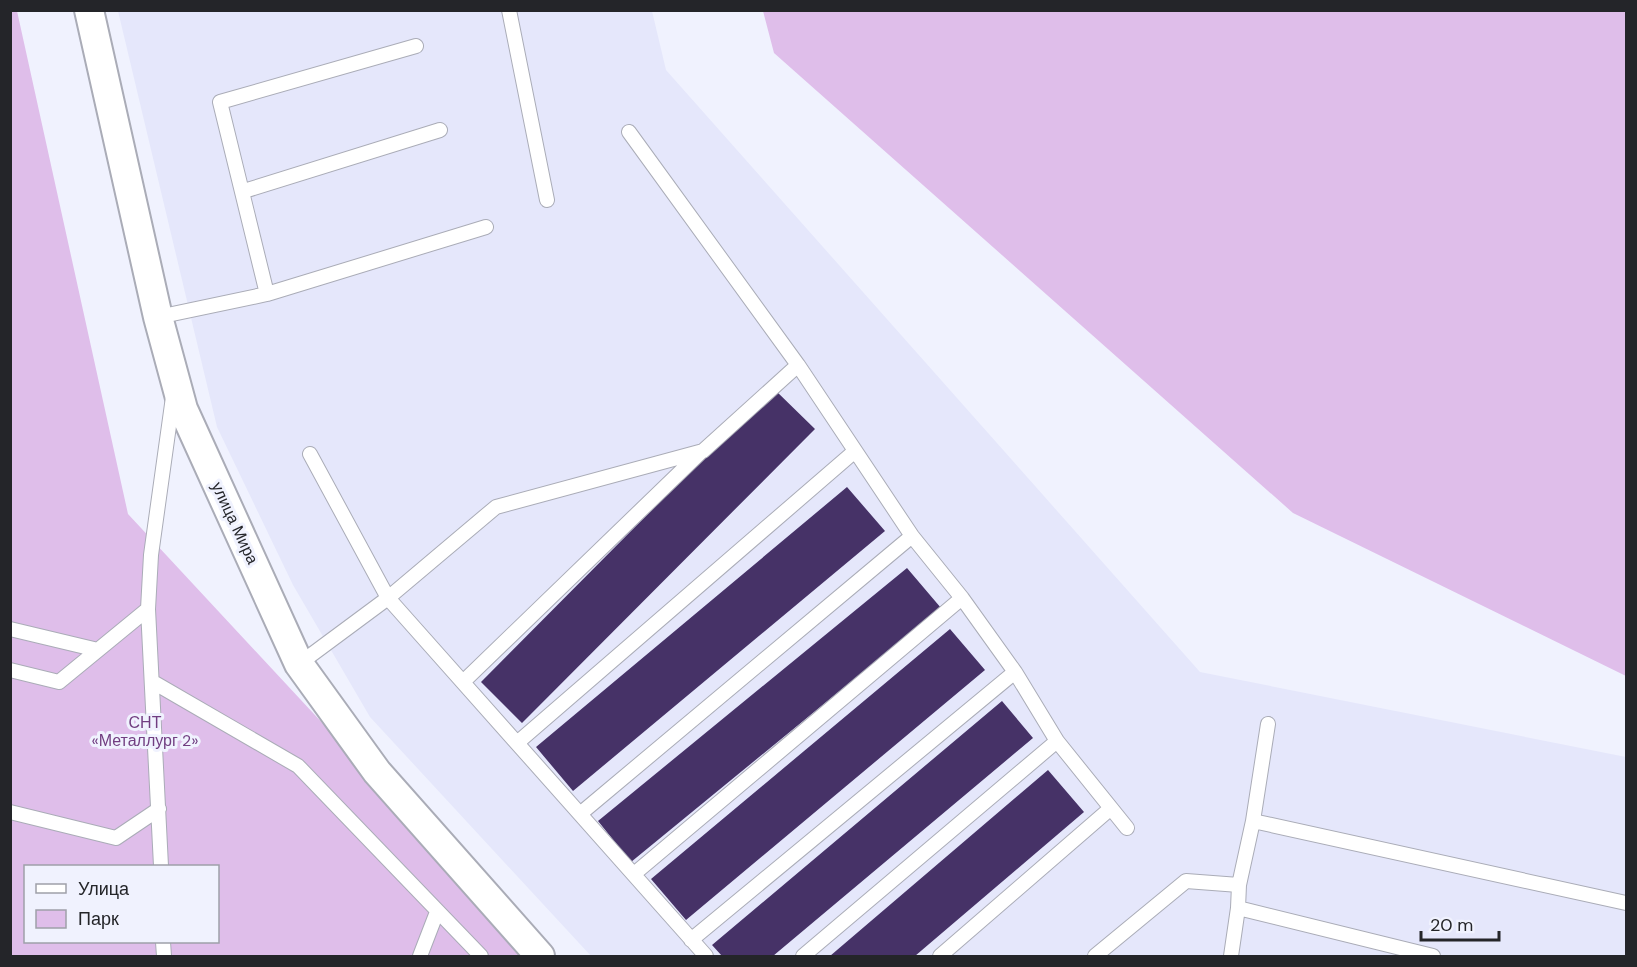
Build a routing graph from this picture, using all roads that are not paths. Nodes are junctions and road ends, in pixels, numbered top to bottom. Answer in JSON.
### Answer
{"nodes":[{"id":1,"x":89,"y":10,"type":"edge"},
{"id":2,"x":509,"y":10,"type":"edge"},
{"id":3,"x":416,"y":46,"type":"dead end"},
{"id":4,"x":440,"y":130,"type":"dead end"},
{"id":5,"x":630,"y":132,"type":"dead end"},
{"id":6,"x":244,"y":192,"type":"junction"},
{"id":7,"x":547,"y":200,"type":"dead end"},
{"id":8,"x":486,"y":227,"type":"dead end"},
{"id":9,"x":267,"y":294,"type":"junction"},
{"id":10,"x":158,"y":317,"type":"junction"},
{"id":11,"x":798,"y":365,"type":"junction"},
{"id":12,"x":176,"y":382,"type":"junction"},
{"id":13,"x":703,"y":451,"type":"junction"},
{"id":14,"x":855,"y":451,"type":"junction"},
{"id":15,"x":310,"y":454,"type":"dead end"},
{"id":16,"x":912,"y":536,"type":"junction"},
{"id":17,"x":388,"y":598,"type":"junction"},
{"id":18,"x":962,"y":598,"type":"junction"},
{"id":19,"x":148,"y":609,"type":"junction"},
{"id":20,"x":10,"y":629,"type":"edge"},
{"id":21,"x":98,"y":650,"type":"junction"},
{"id":22,"x":299,"y":664,"type":"junction"},
{"id":23,"x":10,"y":670,"type":"edge"},
{"id":24,"x":1015,"y":672,"type":"junction"},
{"id":25,"x":153,"y":681,"type":"junction"},
{"id":26,"x":463,"y":682,"type":"junction"},
{"id":27,"x":1268,"y":723,"type":"dead end"},
{"id":28,"x":1057,"y":741,"type":"junction"},
{"id":29,"x":517,"y":743,"type":"junction"},
{"id":30,"x":1111,"y":808,"type":"junction"},
{"id":31,"x":159,"y":809,"type":"junction"},
{"id":32,"x":10,"y":812,"type":"edge"},
{"id":33,"x":580,"y":814,"type":"junction"},
{"id":34,"x":1253,"y":821,"type":"junction"},
{"id":35,"x":1127,"y":828,"type":"dead end"},
{"id":36,"x":161,"y":865,"type":"edge"},
{"id":37,"x":634,"y":874,"type":"junction"},
{"id":38,"x":1239,"y":885,"type":"junction"},
{"id":39,"x":1626,"y":903,"type":"edge"},
{"id":40,"x":1238,"y":908,"type":"junction"},
{"id":41,"x":437,"y":912,"type":"junction"},
{"id":42,"x":691,"y":940,"type":"junction"},
{"id":43,"x":420,"y":957,"type":"edge"},
{"id":44,"x":481,"y":957,"type":"edge"},
{"id":45,"x":540,"y":957,"type":"edge"},
{"id":46,"x":706,"y":957,"type":"edge"},
{"id":47,"x":803,"y":957,"type":"edge"},
{"id":48,"x":940,"y":957,"type":"edge"},
{"id":49,"x":1095,"y":957,"type":"edge"},
{"id":50,"x":1231,"y":957,"type":"edge"},
{"id":51,"x":1433,"y":957,"type":"edge"}],
"edges":[{"from":1,"to":10,"type":"street","name":"улица Мира"},
{"from":2,"to":7,"type":"lane"},
{"from":3,"to":6,"type":"lane"},
{"from":4,"to":6,"type":"lane"},
{"from":5,"to":11,"type":"lane"},
{"from":6,"to":9,"type":"lane"},
{"from":8,"to":9,"type":"lane"},
{"from":9,"to":10,"type":"lane"},
{"from":10,"to":12,"type":"street","name":"улица Мира"},
{"from":11,"to":13,"type":"lane"},
{"from":11,"to":14,"type":"lane"},
{"from":12,"to":19,"type":"lane"},
{"from":12,"to":22,"type":"street","name":"улица Мира"},
{"from":13,"to":17,"type":"lane"},
{"from":13,"to":26,"type":"lane"},
{"from":14,"to":16,"type":"lane"},
{"from":14,"to":29,"type":"lane"},
{"from":15,"to":17,"type":"lane"},
{"from":16,"to":18,"type":"lane"},
{"from":16,"to":33,"type":"lane"},
{"from":17,"to":22,"type":"lane"},
{"from":17,"to":26,"type":"lane"},
{"from":18,"to":24,"type":"lane"},
{"from":18,"to":37,"type":"lane"},
{"from":19,"to":21,"type":"lane"},
{"from":19,"to":25,"type":"lane"},
{"from":20,"to":21,"type":"lane"},
{"from":21,"to":23,"type":"lane"},
{"from":22,"to":45,"type":"street","name":"улица Мира"},
{"from":24,"to":28,"type":"lane"},
{"from":24,"to":42,"type":"lane"},
{"from":25,"to":31,"type":"lane"},
{"from":25,"to":41,"type":"lane"},
{"from":26,"to":29,"type":"lane"},
{"from":27,"to":34,"type":"lane"},
{"from":28,"to":30,"type":"lane"},
{"from":28,"to":47,"type":"lane"},
{"from":29,"to":33,"type":"lane"},
{"from":30,"to":35,"type":"lane"},
{"from":30,"to":48,"type":"lane"},
{"from":31,"to":32,"type":"lane"},
{"from":31,"to":36,"type":"lane"},
{"from":33,"to":37,"type":"lane"},
{"from":34,"to":38,"type":"lane"},
{"from":34,"to":39,"type":"lane"},
{"from":37,"to":42,"type":"lane"},
{"from":38,"to":40,"type":"lane"},
{"from":38,"to":49,"type":"lane"},
{"from":40,"to":50,"type":"lane"},
{"from":40,"to":51,"type":"lane"},
{"from":41,"to":43,"type":"lane"},
{"from":41,"to":44,"type":"lane"},
{"from":42,"to":46,"type":"lane"}]}
